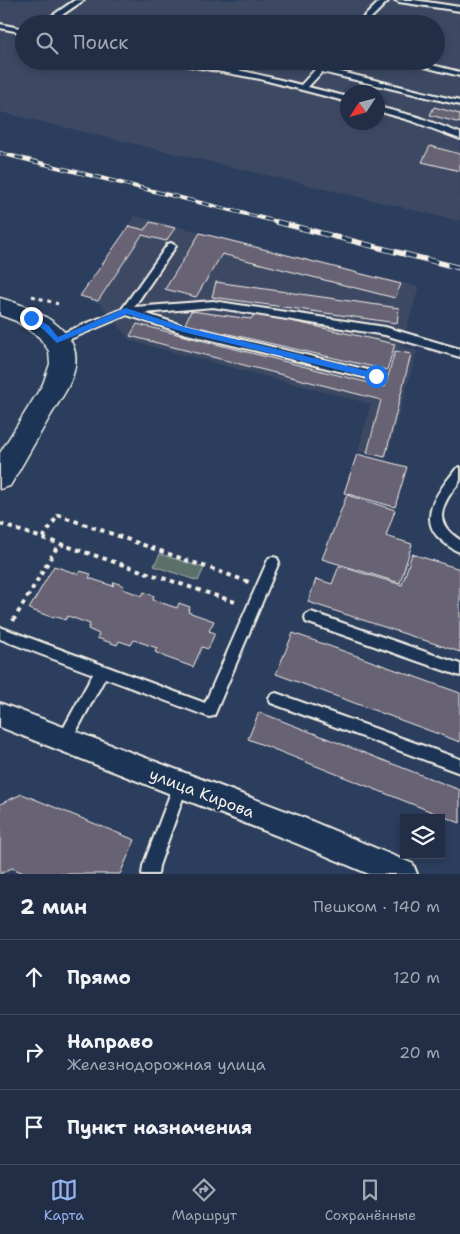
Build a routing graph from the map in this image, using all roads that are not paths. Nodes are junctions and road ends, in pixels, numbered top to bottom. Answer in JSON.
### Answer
{"nodes":[{"id":1,"x":80,"y":0,"type":"edge"},
{"id":2,"x":385,"y":0,"type":"edge"},
{"id":3,"x":398,"y":0,"type":"edge"},
{"id":4,"x":460,"y":9,"type":"edge"},
{"id":5,"x":58,"y":15,"type":"edge"},
{"id":6,"x":370,"y":15,"type":"edge"},
{"id":7,"x":0,"y":26,"type":"edge"},
{"id":8,"x":15,"y":29,"type":"edge"},
{"id":9,"x":219,"y":70,"type":"edge"},
{"id":10,"x":319,"y":70,"type":"edge"},
{"id":11,"x":324,"y":70,"type":"edge"},
{"id":12,"x":443,"y":70,"type":"edge"},
{"id":13,"x":460,"y":74,"type":"edge"},
{"id":14,"x":303,"y":88,"type":"junction"},
{"id":15,"x":340,"y":98,"type":"edge"},
{"id":16,"x":460,"y":103,"type":"edge"},
{"id":17,"x":385,"y":110,"type":"edge"},
{"id":18,"x":460,"y":136,"type":"edge"},
{"id":19,"x":171,"y":246,"type":"dead end"},
{"id":20,"x":0,"y":306,"type":"edge"},
{"id":21,"x":126,"y":311,"type":"junction"},
{"id":22,"x":57,"y":340,"type":"junction"},
{"id":23,"x":460,"y":353,"type":"edge"},
{"id":24,"x":376,"y":376,"type":"dead end"},
{"id":25,"x":460,"y":472,"type":"edge"},
{"id":26,"x":0,"y":478,"type":"edge"},
{"id":27,"x":460,"y":547,"type":"edge"},
{"id":28,"x":273,"y":562,"type":"dead end"},
{"id":29,"x":311,"y":618,"type":"dead end"},
{"id":30,"x":3,"y":627,"type":"edge"},
{"id":31,"x":460,"y":670,"type":"edge"},
{"id":32,"x":102,"y":671,"type":"junction"},
{"id":33,"x":276,"y":699,"type":"dead end"},
{"id":34,"x":0,"y":715,"type":"edge"},
{"id":35,"x":64,"y":740,"type":"junction"},
{"id":36,"x":460,"y":766,"type":"edge"},
{"id":37,"x":180,"y":784,"type":"junction"},
{"id":38,"x":150,"y":874,"type":"edge"},
{"id":39,"x":402,"y":874,"type":"edge"}],
"edges":[{"from":1,"to":5,"type":"lane"},
{"from":2,"to":6,"type":"lane"},
{"from":3,"to":4,"type":"lane"},
{"from":7,"to":8,"type":"lane"},
{"from":9,"to":14,"type":"lane"},
{"from":10,"to":14,"type":"lane"},
{"from":11,"to":16,"type":"lane"},
{"from":12,"to":13,"type":"lane"},
{"from":14,"to":15,"type":"lane"},
{"from":17,"to":18,"type":"lane"},
{"from":19,"to":21,"type":"lane"},
{"from":20,"to":22,"type":"main road"},
{"from":21,"to":22,"type":"lane"},
{"from":21,"to":23,"type":"lane"},
{"from":21,"to":24,"type":"lane"},
{"from":22,"to":26,"type":"main road"},
{"from":25,"to":27,"type":"lane"},
{"from":28,"to":32,"type":"lane"},
{"from":29,"to":31,"type":"lane"},
{"from":30,"to":32,"type":"lane"},
{"from":32,"to":35,"type":"lane"},
{"from":33,"to":36,"type":"lane"},
{"from":34,"to":35,"type":"street","name":"улица Кирова"},
{"from":35,"to":37,"type":"street","name":"улица Кирова"},
{"from":37,"to":38,"type":"lane"},
{"from":37,"to":39,"type":"street","name":"улица Кирова"}]}
